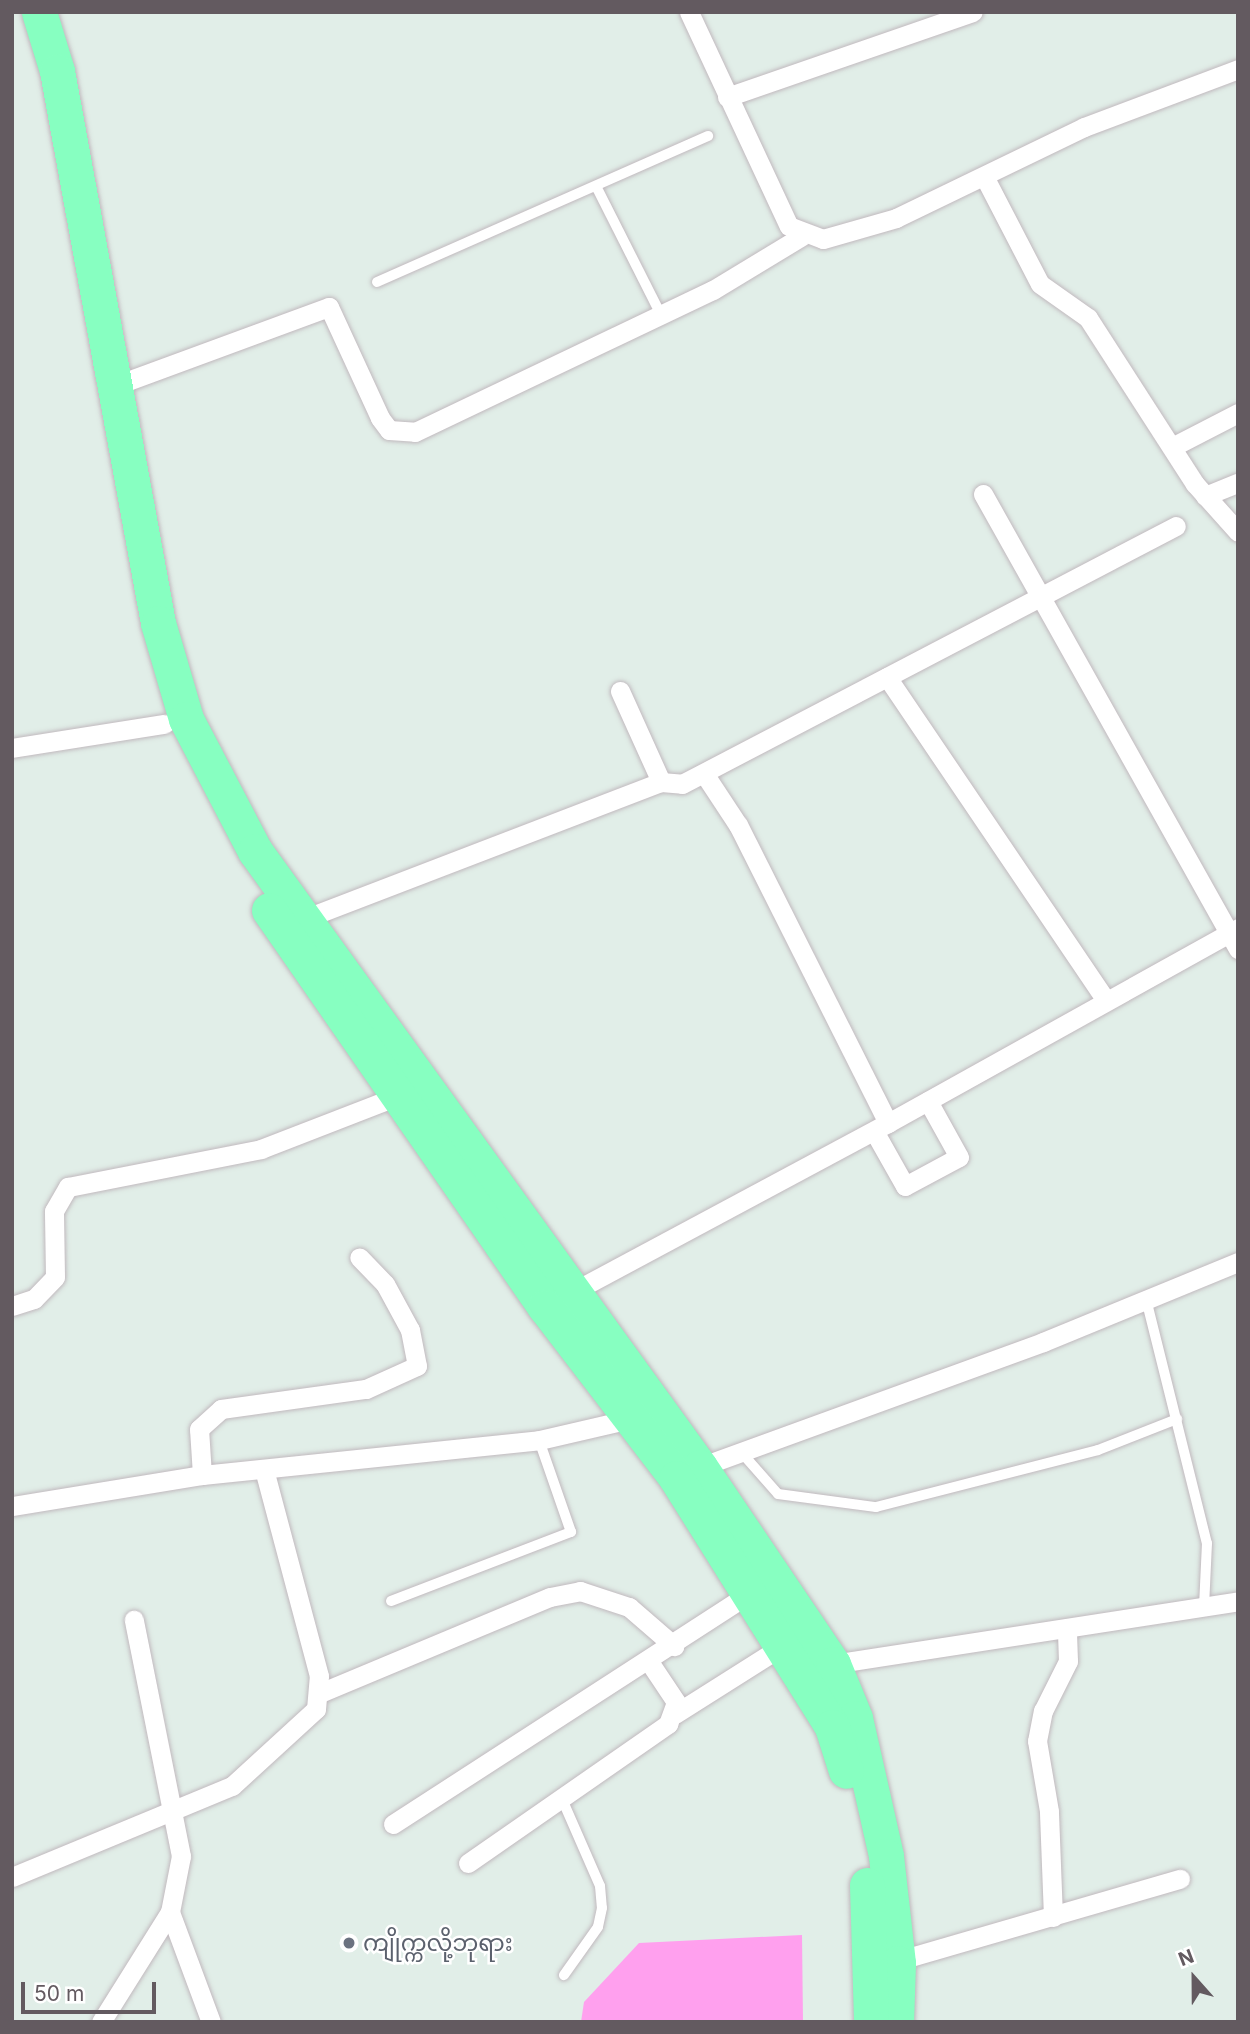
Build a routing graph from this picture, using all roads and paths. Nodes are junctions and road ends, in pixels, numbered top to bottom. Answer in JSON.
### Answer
{"nodes":[{"id":1,"x":18,"y":12,"type":"edge"},
{"id":2,"x":39,"y":12,"type":"edge"},
{"id":3,"x":689,"y":12,"type":"edge"},
{"id":4,"x":973,"y":12,"type":"edge"},
{"id":5,"x":1238,"y":69,"type":"edge"},
{"id":6,"x":727,"y":97,"type":"junction"},
{"id":7,"x":708,"y":136,"type":"dead end"},
{"id":8,"x":985,"y":178,"type":"junction"},
{"id":9,"x":598,"y":190,"type":"junction"},
{"id":10,"x":802,"y":236,"type":"junction"},
{"id":11,"x":377,"y":282,"type":"dead end"},
{"id":12,"x":660,"y":313,"type":"junction"},
{"id":13,"x":114,"y":386,"type":"junction"},
{"id":14,"x":1238,"y":413,"type":"edge"},
{"id":15,"x":1174,"y":446,"type":"junction"},
{"id":16,"x":1238,"y":483,"type":"edge"},
{"id":17,"x":983,"y":494,"type":"dead end"},
{"id":18,"x":1205,"y":496,"type":"junction"},
{"id":19,"x":1176,"y":526,"type":"dead end"},
{"id":20,"x":1238,"y":532,"type":"edge"},
{"id":21,"x":1040,"y":594,"type":"junction"},
{"id":22,"x":887,"y":677,"type":"junction"},
{"id":23,"x":620,"y":691,"type":"dead end"},
{"id":24,"x":164,"y":724,"type":"junction"},
{"id":25,"x":12,"y":748,"type":"edge"},
{"id":26,"x":705,"y":775,"type":"junction"},
{"id":27,"x":662,"y":782,"type":"junction"},
{"id":28,"x":304,"y":919,"type":"junction"},
{"id":29,"x":1235,"y":936,"type":"edge"},
{"id":30,"x":1104,"y":997,"type":"junction"},
{"id":31,"x":395,"y":1097,"type":"junction"},
{"id":32,"x":928,"y":1101,"type":"junction"},
{"id":33,"x":881,"y":1127,"type":"junction"},
{"id":34,"x":359,"y":1257,"type":"dead end"},
{"id":35,"x":1238,"y":1262,"type":"edge"},
{"id":36,"x":569,"y":1294,"type":"junction"},
{"id":37,"x":1146,"y":1299,"type":"junction"},
{"id":38,"x":12,"y":1306,"type":"edge"},
{"id":39,"x":630,"y":1419,"type":"junction"},
{"id":40,"x":1177,"y":1419,"type":"junction"},
{"id":41,"x":539,"y":1440,"type":"junction"},
{"id":42,"x":741,"y":1452,"type":"junction"},
{"id":43,"x":700,"y":1467,"type":"junction"},
{"id":44,"x":264,"y":1470,"type":"junction"},
{"id":45,"x":202,"y":1475,"type":"junction"},
{"id":46,"x":12,"y":1507,"type":"edge"},
{"id":47,"x":752,"y":1592,"type":"junction"},
{"id":48,"x":391,"y":1601,"type":"dead end"},
{"id":49,"x":1238,"y":1601,"type":"edge"},
{"id":50,"x":1204,"y":1607,"type":"junction"},
{"id":51,"x":134,"y":1620,"type":"dead end"},
{"id":52,"x":1067,"y":1632,"type":"junction"},
{"id":53,"x":784,"y":1645,"type":"junction"},
{"id":54,"x":674,"y":1646,"type":"junction"},
{"id":55,"x":650,"y":1663,"type":"junction"},
{"id":56,"x":833,"y":1664,"type":"junction"},
{"id":57,"x":320,"y":1693,"type":"junction"},
{"id":58,"x":675,"y":1714,"type":"junction"},
{"id":59,"x":562,"y":1799,"type":"junction"},
{"id":60,"x":173,"y":1809,"type":"junction"},
{"id":61,"x":393,"y":1824,"type":"dead end"},
{"id":62,"x":468,"y":1863,"type":"dead end"},
{"id":63,"x":12,"y":1877,"type":"edge"},
{"id":64,"x":1181,"y":1879,"type":"dead end"},
{"id":65,"x":170,"y":1912,"type":"junction"},
{"id":66,"x":1053,"y":1917,"type":"junction"},
{"id":67,"x":885,"y":1964,"type":"junction"},
{"id":68,"x":564,"y":1975,"type":"dead end"},
{"id":69,"x":101,"y":2022,"type":"edge"},
{"id":70,"x":212,"y":2022,"type":"edge"},
{"id":71,"x":871,"y":2022,"type":"edge"},
{"id":72,"x":896,"y":2022,"type":"edge"}],
"edges":[{"from":1,"to":24,"type":"highway"},
{"from":2,"to":13,"type":"highway"},
{"from":3,"to":6,"type":"street"},
{"from":4,"to":6,"type":"street"},
{"from":5,"to":8,"type":"street"},
{"from":6,"to":10,"type":"street"},
{"from":7,"to":9,"type":"lane"},
{"from":8,"to":10,"type":"street"},
{"from":8,"to":15,"type":"street"},
{"from":9,"to":11,"type":"lane"},
{"from":9,"to":12,"type":"lane"},
{"from":10,"to":12,"type":"street"},
{"from":12,"to":13,"type":"street"},
{"from":13,"to":28,"type":"highway"},
{"from":14,"to":15,"type":"street"},
{"from":15,"to":18,"type":"street"},
{"from":16,"to":18,"type":"street"},
{"from":17,"to":21,"type":"street"},
{"from":18,"to":20,"type":"street"},
{"from":19,"to":21,"type":"street"},
{"from":21,"to":22,"type":"street"},
{"from":21,"to":29,"type":"street"},
{"from":22,"to":26,"type":"street"},
{"from":22,"to":30,"type":"street"},
{"from":23,"to":27,"type":"street"},
{"from":24,"to":25,"type":"street"},
{"from":24,"to":31,"type":"highway"},
{"from":26,"to":27,"type":"street"},
{"from":26,"to":33,"type":"street"},
{"from":27,"to":28,"type":"street"},
{"from":28,"to":36,"type":"highway"},
{"from":29,"to":30,"type":"street"},
{"from":30,"to":32,"type":"street"},
{"from":31,"to":38,"type":"street"},
{"from":31,"to":39,"type":"highway"},
{"from":32,"to":33,"type":"street"},
{"from":32,"to":33,"type":"street"},
{"from":33,"to":36,"type":"street"},
{"from":34,"to":45,"type":"street"},
{"from":35,"to":37,"type":"street"},
{"from":36,"to":43,"type":"highway"},
{"from":37,"to":40,"type":"lane"},
{"from":37,"to":42,"type":"street"},
{"from":39,"to":41,"type":"street"},
{"from":39,"to":47,"type":"highway"},
{"from":40,"to":42,"type":"lane"},
{"from":40,"to":50,"type":"lane"},
{"from":41,"to":44,"type":"street"},
{"from":41,"to":48,"type":"lane"},
{"from":42,"to":43,"type":"street"},
{"from":43,"to":56,"type":"highway"},
{"from":44,"to":45,"type":"street"},
{"from":44,"to":57,"type":"street"},
{"from":45,"to":46,"type":"street"},
{"from":47,"to":53,"type":"highway"},
{"from":47,"to":54,"type":"street"},
{"from":49,"to":50,"type":"street"},
{"from":50,"to":52,"type":"street"},
{"from":51,"to":60,"type":"street"},
{"from":52,"to":56,"type":"street"},
{"from":52,"to":66,"type":"street"},
{"from":53,"to":58,"type":"street"},
{"from":53,"to":67,"type":"highway"},
{"from":54,"to":55,"type":"street"},
{"from":54,"to":57,"type":"street"},
{"from":55,"to":58,"type":"street"},
{"from":55,"to":61,"type":"street"},
{"from":56,"to":67,"type":"highway"},
{"from":57,"to":60,"type":"street"},
{"from":58,"to":59,"type":"street"},
{"from":59,"to":62,"type":"street"},
{"from":59,"to":68,"type":"lane"},
{"from":60,"to":63,"type":"street"},
{"from":60,"to":65,"type":"street"},
{"from":64,"to":66,"type":"street"},
{"from":65,"to":69,"type":"street"},
{"from":65,"to":70,"type":"street"},
{"from":66,"to":67,"type":"street"},
{"from":67,"to":71,"type":"highway"},
{"from":67,"to":72,"type":"highway"}]}
